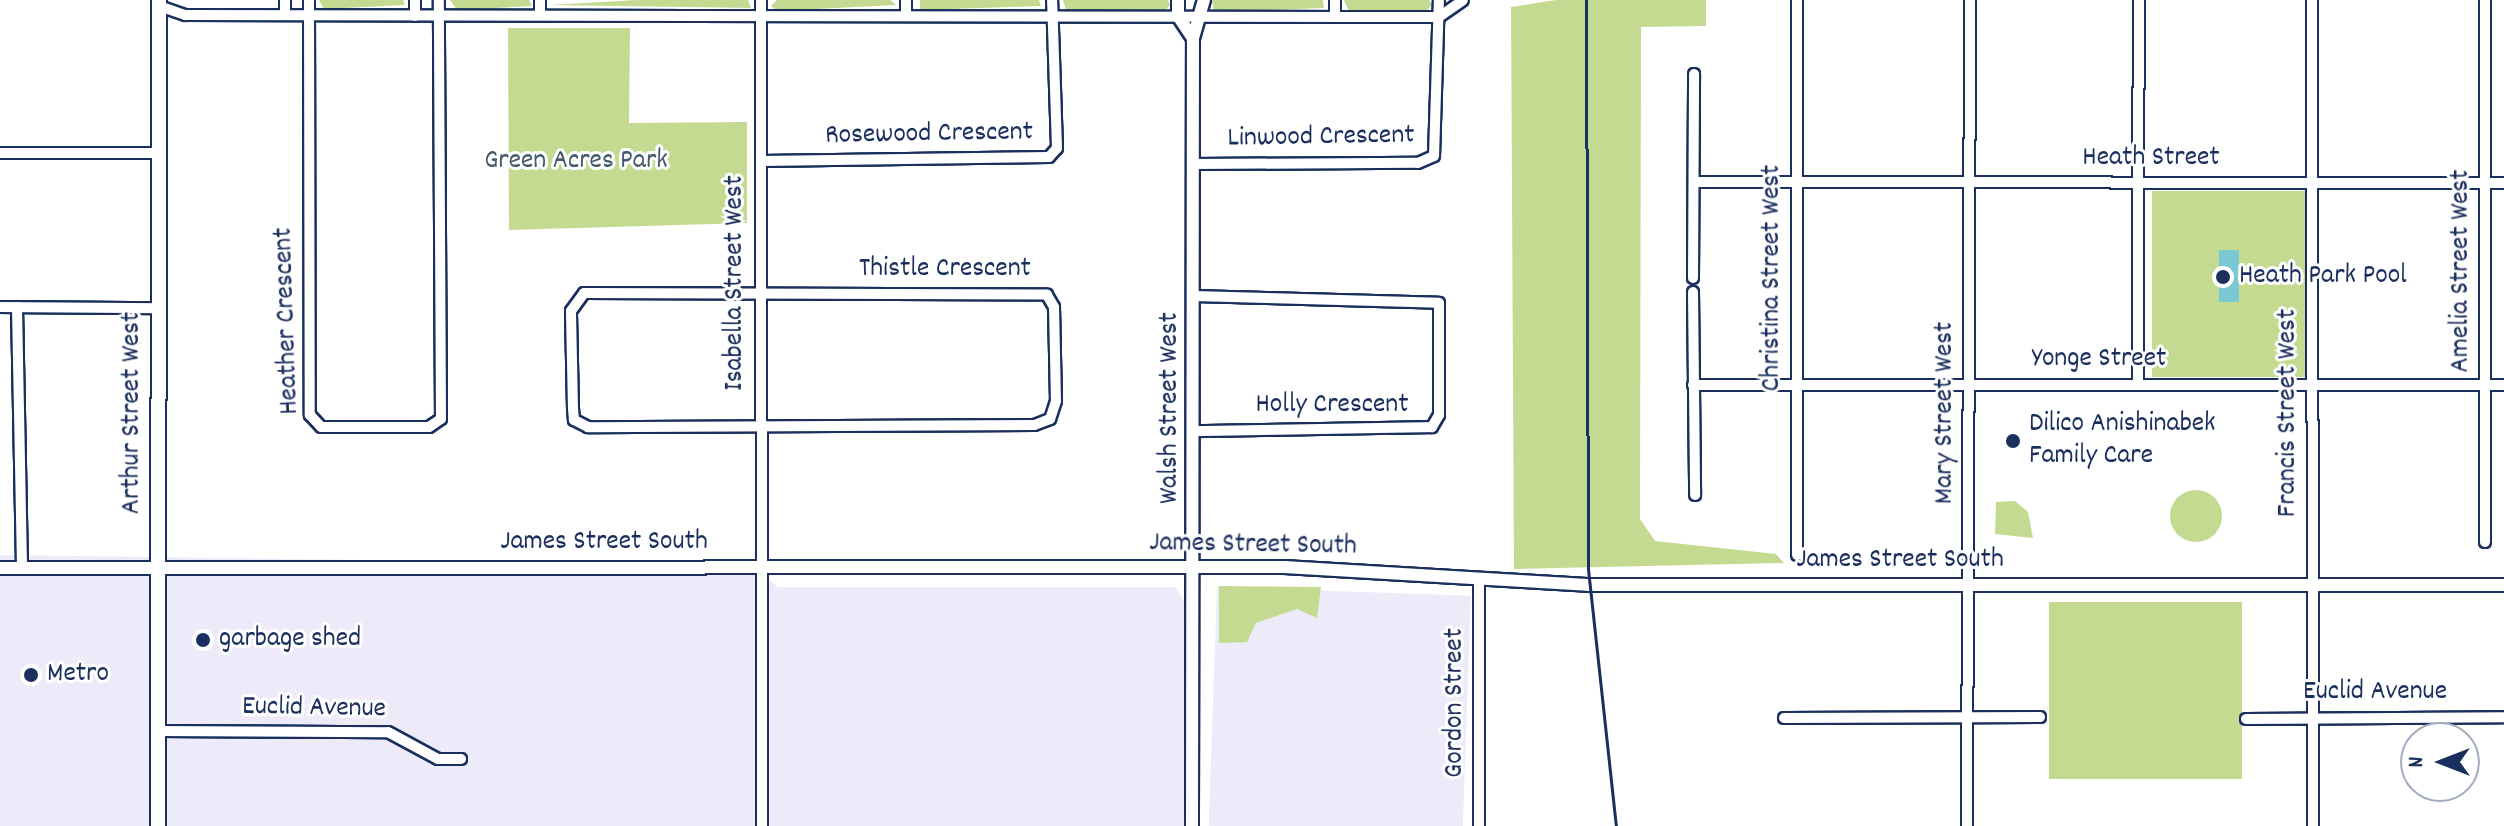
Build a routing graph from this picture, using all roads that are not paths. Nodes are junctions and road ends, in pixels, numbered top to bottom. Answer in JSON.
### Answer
{"nodes":[{"id":1,"x":285,"y":0,"type":"edge"},
{"id":2,"x":309,"y":0,"type":"edge"},
{"id":3,"x":415,"y":0,"type":"edge"},
{"id":4,"x":439,"y":0,"type":"edge"},
{"id":5,"x":540,"y":0,"type":"edge"},
{"id":6,"x":761,"y":0,"type":"edge"},
{"id":7,"x":906,"y":0,"type":"edge"},
{"id":8,"x":1052,"y":0,"type":"edge"},
{"id":9,"x":1178,"y":0,"type":"edge"},
{"id":10,"x":1204,"y":0,"type":"edge"},
{"id":11,"x":1335,"y":0,"type":"edge"},
{"id":12,"x":1439,"y":0,"type":"edge"},
{"id":13,"x":1461,"y":0,"type":"edge"},
{"id":14,"x":1797,"y":0,"type":"edge"},
{"id":15,"x":1970,"y":0,"type":"edge"},
{"id":16,"x":2139,"y":0,"type":"edge"},
{"id":17,"x":2312,"y":0,"type":"edge"},
{"id":18,"x":2485,"y":0,"type":"edge"},
{"id":19,"x":166,"y":3,"type":"edge"},
{"id":20,"x":285,"y":15,"type":"junction"},
{"id":21,"x":309,"y":15,"type":"junction"},
{"id":22,"x":540,"y":15,"type":"junction"},
{"id":23,"x":415,"y":16,"type":"junction"},
{"id":24,"x":439,"y":16,"type":"junction"},
{"id":25,"x":761,"y":16,"type":"junction"},
{"id":26,"x":906,"y":16,"type":"junction"},
{"id":27,"x":1055,"y":16,"type":"junction"},
{"id":28,"x":1178,"y":16,"type":"junction"},
{"id":29,"x":1204,"y":17,"type":"junction"},
{"id":30,"x":1335,"y":17,"type":"junction"},
{"id":31,"x":1439,"y":17,"type":"junction"},
{"id":32,"x":1193,"y":38,"type":"junction"},
{"id":33,"x":1694,"y":74,"type":"dead end"},
{"id":34,"x":0,"y":153,"type":"edge"},
{"id":35,"x":159,"y":153,"type":"junction"},
{"id":36,"x":761,"y":161,"type":"junction"},
{"id":37,"x":1194,"y":164,"type":"junction"},
{"id":38,"x":1694,"y":182,"type":"junction"},
{"id":39,"x":1797,"y":182,"type":"junction"},
{"id":40,"x":2139,"y":183,"type":"junction"},
{"id":41,"x":2313,"y":183,"type":"junction"},
{"id":42,"x":2486,"y":183,"type":"junction"},
{"id":43,"x":2504,"y":183,"type":"edge"},
{"id":44,"x":1969,"y":184,"type":"junction"},
{"id":45,"x":1693,"y":278,"type":"dead end"},
{"id":46,"x":1693,"y":292,"type":"dead end"},
{"id":47,"x":760,"y":294,"type":"junction"},
{"id":48,"x":1194,"y":296,"type":"junction"},
{"id":49,"x":0,"y":307,"type":"edge"},
{"id":50,"x":17,"y":307,"type":"junction"},
{"id":51,"x":158,"y":308,"type":"junction"},
{"id":52,"x":2138,"y":384,"type":"junction"},
{"id":53,"x":1693,"y":385,"type":"junction"},
{"id":54,"x":1797,"y":385,"type":"junction"},
{"id":55,"x":1970,"y":385,"type":"junction"},
{"id":56,"x":2314,"y":385,"type":"junction"},
{"id":57,"x":2485,"y":385,"type":"junction"},
{"id":58,"x":2504,"y":385,"type":"edge"},
{"id":59,"x":760,"y":428,"type":"junction"},
{"id":60,"x":1195,"y":431,"type":"junction"},
{"id":61,"x":1695,"y":495,"type":"dead end"},
{"id":62,"x":2485,"y":542,"type":"dead end"},
{"id":63,"x":1797,"y":555,"type":"dead end"},
{"id":64,"x":760,"y":567,"type":"junction"},
{"id":65,"x":1192,"y":567,"type":"junction"},
{"id":66,"x":0,"y":568,"type":"edge"},
{"id":67,"x":22,"y":568,"type":"junction"},
{"id":68,"x":159,"y":569,"type":"junction"},
{"id":69,"x":1479,"y":581,"type":"junction"},
{"id":70,"x":1966,"y":584,"type":"junction"},
{"id":71,"x":2313,"y":584,"type":"junction"},
{"id":72,"x":2504,"y":585,"type":"edge"},
{"id":73,"x":1966,"y":717,"type":"junction"},
{"id":74,"x":2040,"y":717,"type":"dead end"},
{"id":75,"x":2313,"y":717,"type":"junction"},
{"id":76,"x":2504,"y":717,"type":"edge"},
{"id":77,"x":1784,"y":718,"type":"dead end"},
{"id":78,"x":2246,"y":719,"type":"dead end"},
{"id":79,"x":159,"y":731,"type":"junction"},
{"id":80,"x":461,"y":759,"type":"dead end"},
{"id":81,"x":158,"y":826,"type":"edge"},
{"id":82,"x":762,"y":826,"type":"edge"},
{"id":83,"x":1192,"y":826,"type":"edge"},
{"id":84,"x":1479,"y":826,"type":"edge"},
{"id":85,"x":1967,"y":826,"type":"edge"},
{"id":86,"x":2313,"y":826,"type":"edge"}],
"edges":[{"from":1,"to":20,"type":"street"},
{"from":2,"to":21,"type":"street","name":"Heather Crescent"},
{"from":3,"to":23,"type":"street"},
{"from":4,"to":24,"type":"street","name":"Heather Crescent"},
{"from":5,"to":22,"type":"street"},
{"from":6,"to":25,"type":"street","name":"Isabella Street West"},
{"from":7,"to":26,"type":"street"},
{"from":8,"to":27,"type":"street","name":"Rosewood Crescent"},
{"from":9,"to":28,"type":"street"},
{"from":10,"to":29,"type":"street","name":"Walsh Street West"},
{"from":11,"to":30,"type":"street"},
{"from":12,"to":31,"type":"street","name":"Linwood Crescent"},
{"from":13,"to":31,"type":"street"},
{"from":14,"to":39,"type":"street","name":"Christina Street West"},
{"from":15,"to":44,"type":"street","name":"Mary Street West"},
{"from":16,"to":40,"type":"street"},
{"from":17,"to":41,"type":"street","name":"Francis Street West"},
{"from":18,"to":42,"type":"street","name":"Amelia Street West"},
{"from":19,"to":20,"type":"street"},
{"from":19,"to":35,"type":"main road","name":"Arthur Street West"},
{"from":20,"to":21,"type":"street"},
{"from":21,"to":23,"type":"street"},
{"from":21,"to":24,"type":"street","name":"Heather Crescent"},
{"from":22,"to":24,"type":"street"},
{"from":22,"to":25,"type":"street"},
{"from":23,"to":24,"type":"street"},
{"from":25,"to":26,"type":"street"},
{"from":25,"to":36,"type":"street","name":"Isabella Street West"},
{"from":26,"to":27,"type":"street"},
{"from":27,"to":28,"type":"street"},
{"from":27,"to":36,"type":"street","name":"Rosewood Crescent"},
{"from":28,"to":29,"type":"street"},
{"from":28,"to":32,"type":"street"},
{"from":29,"to":30,"type":"street"},
{"from":29,"to":32,"type":"street","name":"Walsh Street West"},
{"from":30,"to":31,"type":"street"},
{"from":31,"to":37,"type":"street","name":"Linwood Crescent"},
{"from":32,"to":37,"type":"street","name":"Walsh Street West"},
{"from":33,"to":38,"type":"street"},
{"from":34,"to":35,"type":"street"},
{"from":35,"to":51,"type":"main road","name":"Arthur Street West"},
{"from":36,"to":47,"type":"street","name":"Isabella Street West"},
{"from":37,"to":48,"type":"street","name":"Walsh Street West"},
{"from":38,"to":39,"type":"street","name":"Heath Street"},
{"from":38,"to":45,"type":"street"},
{"from":39,"to":44,"type":"street","name":"Heath Street"},
{"from":39,"to":54,"type":"street","name":"Christina Street West"},
{"from":40,"to":41,"type":"street","name":"Heath Street"},
{"from":40,"to":44,"type":"street","name":"Heath Street"},
{"from":40,"to":52,"type":"street"},
{"from":41,"to":42,"type":"street","name":"Heath Street"},
{"from":41,"to":56,"type":"street","name":"Francis Street West"},
{"from":42,"to":43,"type":"street","name":"Heath Street"},
{"from":42,"to":57,"type":"street","name":"Amelia Street West"},
{"from":44,"to":55,"type":"street","name":"Mary Street West"},
{"from":46,"to":53,"type":"street"},
{"from":47,"to":59,"type":"street","name":"Isabella Street West"},
{"from":47,"to":59,"type":"street"},
{"from":47,"to":59,"type":"street","name":"Thistle Crescent"},
{"from":48,"to":60,"type":"street","name":"Walsh Street West"},
{"from":48,"to":60,"type":"street","name":"Holly Crescent"},
{"from":49,"to":50,"type":"street"},
{"from":50,"to":51,"type":"street"},
{"from":50,"to":67,"type":"street"},
{"from":51,"to":68,"type":"main road","name":"Arthur Street West"},
{"from":52,"to":55,"type":"street","name":"Yonge Street"},
{"from":52,"to":56,"type":"street","name":"Yonge Street"},
{"from":53,"to":54,"type":"street","name":"Yonge Street"},
{"from":53,"to":61,"type":"street"},
{"from":54,"to":55,"type":"street","name":"Yonge Street"},
{"from":54,"to":63,"type":"street","name":"Christina Street West"},
{"from":55,"to":70,"type":"street","name":"Mary Street West"},
{"from":56,"to":57,"type":"street","name":"Yonge Street"},
{"from":56,"to":71,"type":"street","name":"Francis Street West"},
{"from":57,"to":58,"type":"street","name":"Yonge Street"},
{"from":57,"to":62,"type":"street","name":"Amelia Street West"},
{"from":59,"to":64,"type":"street","name":"Isabella Street West"},
{"from":60,"to":65,"type":"street","name":"Walsh Street West"},
{"from":64,"to":65,"type":"street","name":"James Street South"},
{"from":64,"to":68,"type":"street","name":"James Street South"},
{"from":64,"to":82,"type":"street","name":"Isabella Street West"},
{"from":65,"to":69,"type":"street","name":"James Street South"},
{"from":65,"to":83,"type":"street","name":"Walsh Street West"},
{"from":66,"to":67,"type":"street","name":"James Street South"},
{"from":67,"to":68,"type":"street","name":"James Street South"},
{"from":68,"to":79,"type":"main road","name":"Arthur Street West"},
{"from":69,"to":70,"type":"street","name":"James Street South"},
{"from":69,"to":84,"type":"street","name":"Gordon Street"},
{"from":70,"to":71,"type":"street","name":"James Street South"},
{"from":70,"to":73,"type":"street","name":"Mary Street West"},
{"from":71,"to":72,"type":"street","name":"James Street South"},
{"from":71,"to":75,"type":"street","name":"Francis Street West"},
{"from":73,"to":74,"type":"street"},
{"from":73,"to":77,"type":"street"},
{"from":73,"to":85,"type":"street","name":"Mary Street West"},
{"from":75,"to":76,"type":"street","name":"Euclid Avenue"},
{"from":75,"to":78,"type":"street","name":"Euclid Avenue"},
{"from":75,"to":86,"type":"street","name":"Francis Street West"},
{"from":79,"to":80,"type":"street","name":"Euclid Avenue"},
{"from":79,"to":81,"type":"main road","name":"Arthur Street West"}]}
